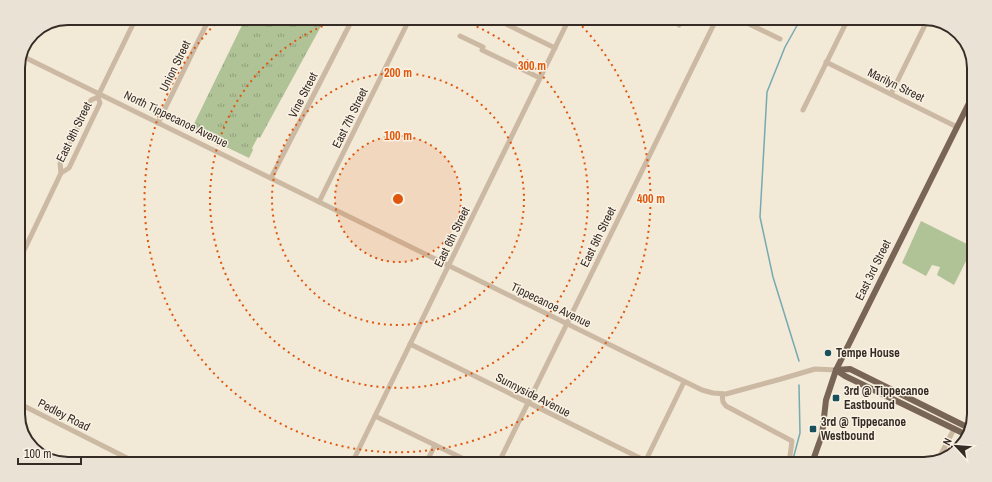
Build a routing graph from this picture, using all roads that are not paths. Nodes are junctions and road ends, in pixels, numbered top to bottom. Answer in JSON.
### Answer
{"nodes":[{"id":1,"x":133,"y":25,"type":"edge"},
{"id":2,"x":206,"y":25,"type":"edge"},
{"id":3,"x":349,"y":25,"type":"edge"},
{"id":4,"x":407,"y":25,"type":"edge"},
{"id":5,"x":508,"y":25,"type":"edge"},
{"id":6,"x":566,"y":25,"type":"edge"},
{"id":7,"x":713,"y":25,"type":"edge"},
{"id":8,"x":751,"y":25,"type":"edge"},
{"id":9,"x":844,"y":25,"type":"edge"},
{"id":10,"x":925,"y":25,"type":"edge"},
{"id":11,"x":460,"y":36,"type":"dead end"},
{"id":12,"x":780,"y":39,"type":"dead end"},
{"id":13,"x":555,"y":48,"type":"junction"},
{"id":14,"x":26,"y":58,"type":"edge"},
{"id":15,"x":826,"y":62,"type":"junction"},
{"id":16,"x":540,"y":78,"type":"junction"},
{"id":17,"x":891,"y":94,"type":"junction"},
{"id":18,"x":98,"y":95,"type":"junction"},
{"id":19,"x":967,"y":107,"type":"edge"},
{"id":20,"x":802,"y":110,"type":"dead end"},
{"id":21,"x":158,"y":123,"type":"junction"},
{"id":22,"x":957,"y":127,"type":"junction"},
{"id":23,"x":61,"y":173,"type":"junction"},
{"id":24,"x":271,"y":178,"type":"junction"},
{"id":25,"x":319,"y":202,"type":"junction"},
{"id":26,"x":25,"y":248,"type":"edge"},
{"id":27,"x":449,"y":266,"type":"junction"},
{"id":28,"x":566,"y":324,"type":"junction"},
{"id":29,"x":410,"y":344,"type":"junction"},
{"id":30,"x":836,"y":370,"type":"junction"},
{"id":31,"x":684,"y":382,"type":"junction"},
{"id":32,"x":722,"y":394,"type":"junction"},
{"id":33,"x":528,"y":403,"type":"junction"},
{"id":34,"x":25,"y":407,"type":"edge"},
{"id":35,"x":375,"y":416,"type":"junction"},
{"id":36,"x":957,"y":422,"type":"junction"},
{"id":37,"x":965,"y":426,"type":"edge"},
{"id":38,"x":954,"y":429,"type":"junction"},
{"id":39,"x":963,"y":433,"type":"edge"},
{"id":40,"x":435,"y":445,"type":"junction"},
{"id":41,"x":942,"y":453,"type":"edge"},
{"id":42,"x":125,"y":457,"type":"edge"},
{"id":43,"x":355,"y":457,"type":"edge"},
{"id":44,"x":429,"y":457,"type":"edge"},
{"id":45,"x":460,"y":457,"type":"edge"},
{"id":46,"x":501,"y":457,"type":"edge"},
{"id":47,"x":636,"y":457,"type":"edge"},
{"id":48,"x":648,"y":457,"type":"edge"},
{"id":49,"x":790,"y":457,"type":"edge"},
{"id":50,"x":814,"y":457,"type":"edge"}],
"edges":[{"from":1,"to":18,"type":"street","name":"East 9th Street"},
{"from":2,"to":21,"type":"street","name":"Union Street"},
{"from":3,"to":24,"type":"street","name":"Vine Street"},
{"from":4,"to":25,"type":"street","name":"East 7th Street"},
{"from":5,"to":13,"type":"street"},
{"from":6,"to":13,"type":"street","name":"East 6th Street"},
{"from":7,"to":28,"type":"street","name":"East 5th Street"},
{"from":8,"to":12,"type":"street"},
{"from":9,"to":15,"type":"street"},
{"from":10,"to":17,"type":"street"},
{"from":11,"to":16,"type":"street"},
{"from":13,"to":16,"type":"street","name":"East 6th Street"},
{"from":14,"to":18,"type":"street","name":"North Tippecanoe Avenue"},
{"from":15,"to":17,"type":"street","name":"Marilyn Street"},
{"from":15,"to":20,"type":"street"},
{"from":16,"to":27,"type":"street","name":"East 6th Street"},
{"from":17,"to":22,"type":"street","name":"Marilyn Street"},
{"from":18,"to":21,"type":"street","name":"North Tippecanoe Avenue"},
{"from":18,"to":23,"type":"street","name":"East 9th Street"},
{"from":18,"to":23,"type":"street","name":"East 9th Street"},
{"from":19,"to":22,"type":"main road","name":"East 3rd Street"},
{"from":21,"to":24,"type":"street","name":"North Tippecanoe Avenue"},
{"from":22,"to":30,"type":"main road","name":"East 3rd Street"},
{"from":23,"to":26,"type":"street","name":"East 9th Street"},
{"from":24,"to":25,"type":"street","name":"North Tippecanoe Avenue"},
{"from":25,"to":27,"type":"street","name":"Tippecanoe Avenue"},
{"from":27,"to":28,"type":"street","name":"Tippecanoe Avenue"},
{"from":27,"to":29,"type":"street","name":"East 6th Street"},
{"from":28,"to":31,"type":"street","name":"Tippecanoe Avenue"},
{"from":28,"to":33,"type":"street","name":"East 5th Street"},
{"from":29,"to":33,"type":"street","name":"Sunnyside Avenue"},
{"from":29,"to":35,"type":"street","name":"East 6th Street"},
{"from":30,"to":32,"type":"street","name":"Tippecanoe Avenue"},
{"from":30,"to":36,"type":"main road"},
{"from":30,"to":38,"type":"main road"},
{"from":30,"to":50,"type":"main road","name":"East 3rd Street"},
{"from":31,"to":32,"type":"street","name":"Tippecanoe Avenue"},
{"from":31,"to":48,"type":"street"},
{"from":32,"to":49,"type":"street"},
{"from":33,"to":46,"type":"street","name":"East 5th Street"},
{"from":33,"to":47,"type":"street","name":"Sunnyside Avenue"},
{"from":34,"to":42,"type":"street","name":"Pedley Road"},
{"from":35,"to":40,"type":"street"},
{"from":35,"to":43,"type":"street","name":"East 6th Street"},
{"from":36,"to":37,"type":"main road"},
{"from":36,"to":38,"type":"main road"},
{"from":38,"to":39,"type":"main road"},
{"from":38,"to":41,"type":"street"},
{"from":40,"to":44,"type":"street"},
{"from":40,"to":45,"type":"street"}]}
